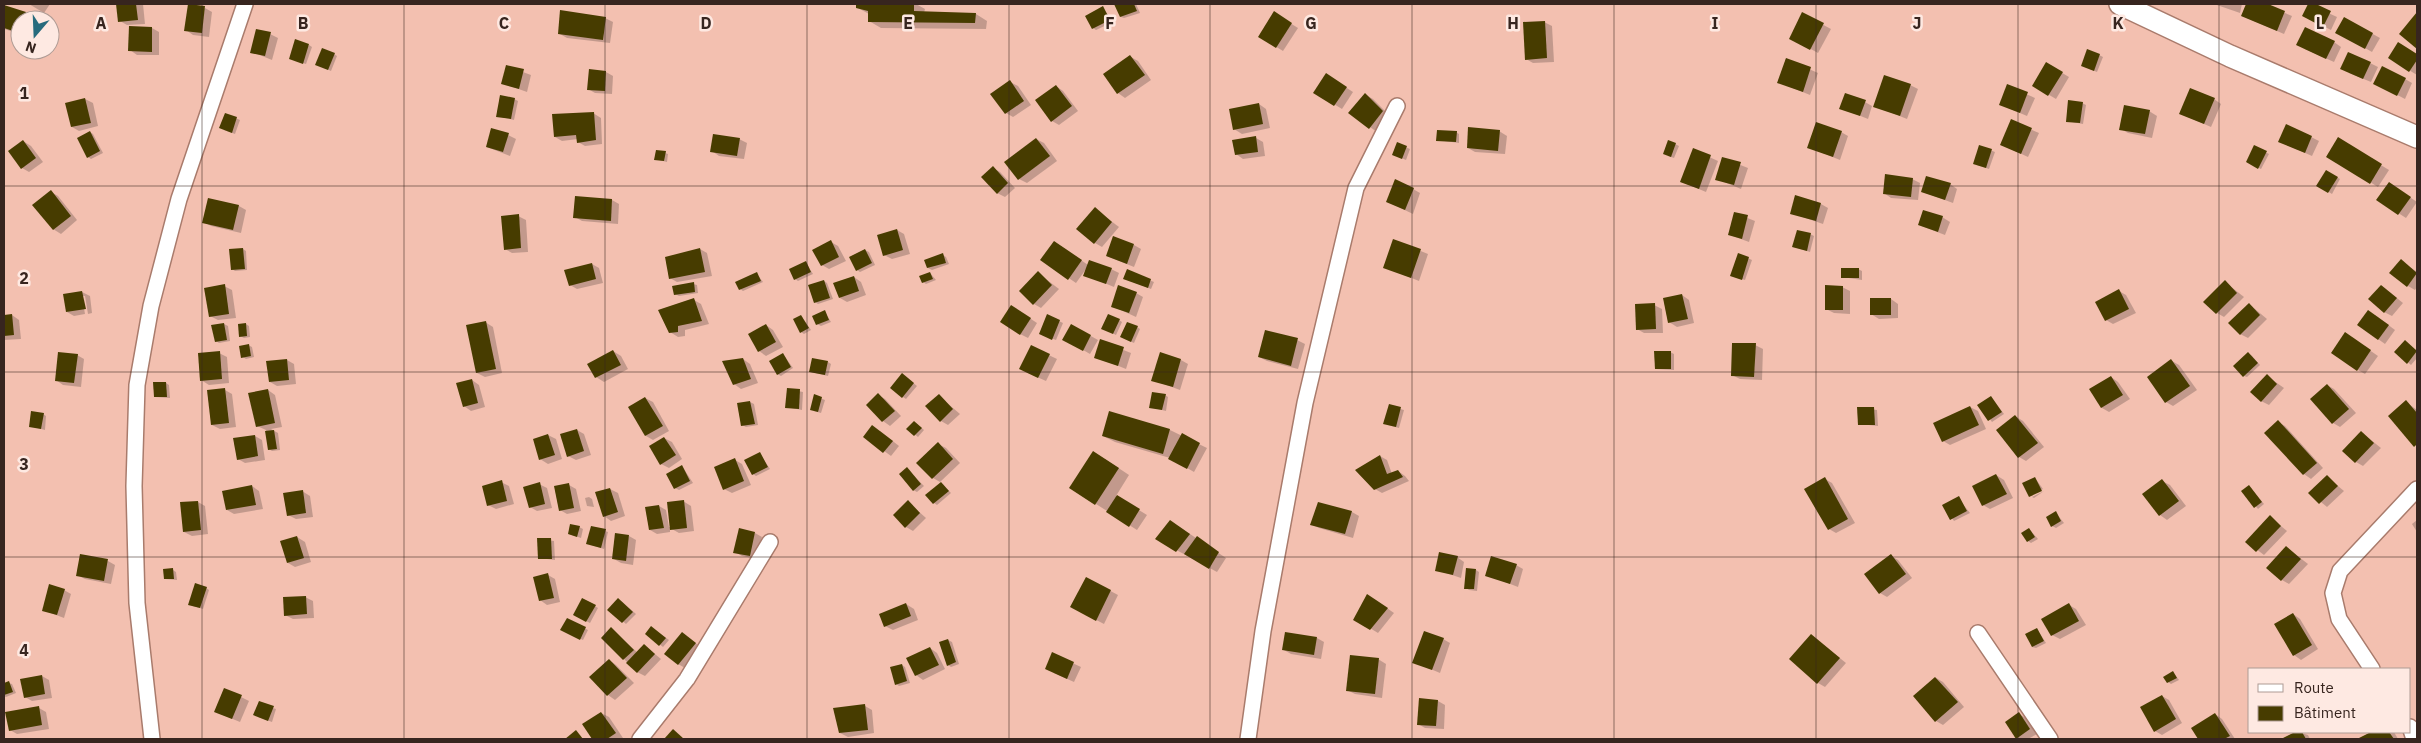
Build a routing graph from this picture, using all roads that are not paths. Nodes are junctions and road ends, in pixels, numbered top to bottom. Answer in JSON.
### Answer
{"nodes":[{"id":1,"x":245,"y":4,"type":"edge"},
{"id":2,"x":2120,"y":4,"type":"edge"},
{"id":3,"x":1397,"y":106,"type":"dead end"},
{"id":4,"x":2417,"y":137,"type":"edge"},
{"id":5,"x":2417,"y":489,"type":"edge"},
{"id":6,"x":770,"y":542,"type":"dead end"},
{"id":7,"x":1978,"y":633,"type":"dead end"},
{"id":8,"x":2371,"y":668,"type":"edge"},
{"id":9,"x":152,"y":739,"type":"edge"},
{"id":10,"x":640,"y":739,"type":"edge"},
{"id":11,"x":1248,"y":739,"type":"edge"},
{"id":12,"x":2050,"y":739,"type":"edge"}],
"edges":[{"from":1,"to":9,"type":"street"},
{"from":2,"to":4,"type":"street"},
{"from":3,"to":11,"type":"street"},
{"from":5,"to":8,"type":"street"},
{"from":6,"to":10,"type":"street"},
{"from":7,"to":12,"type":"street"}]}
